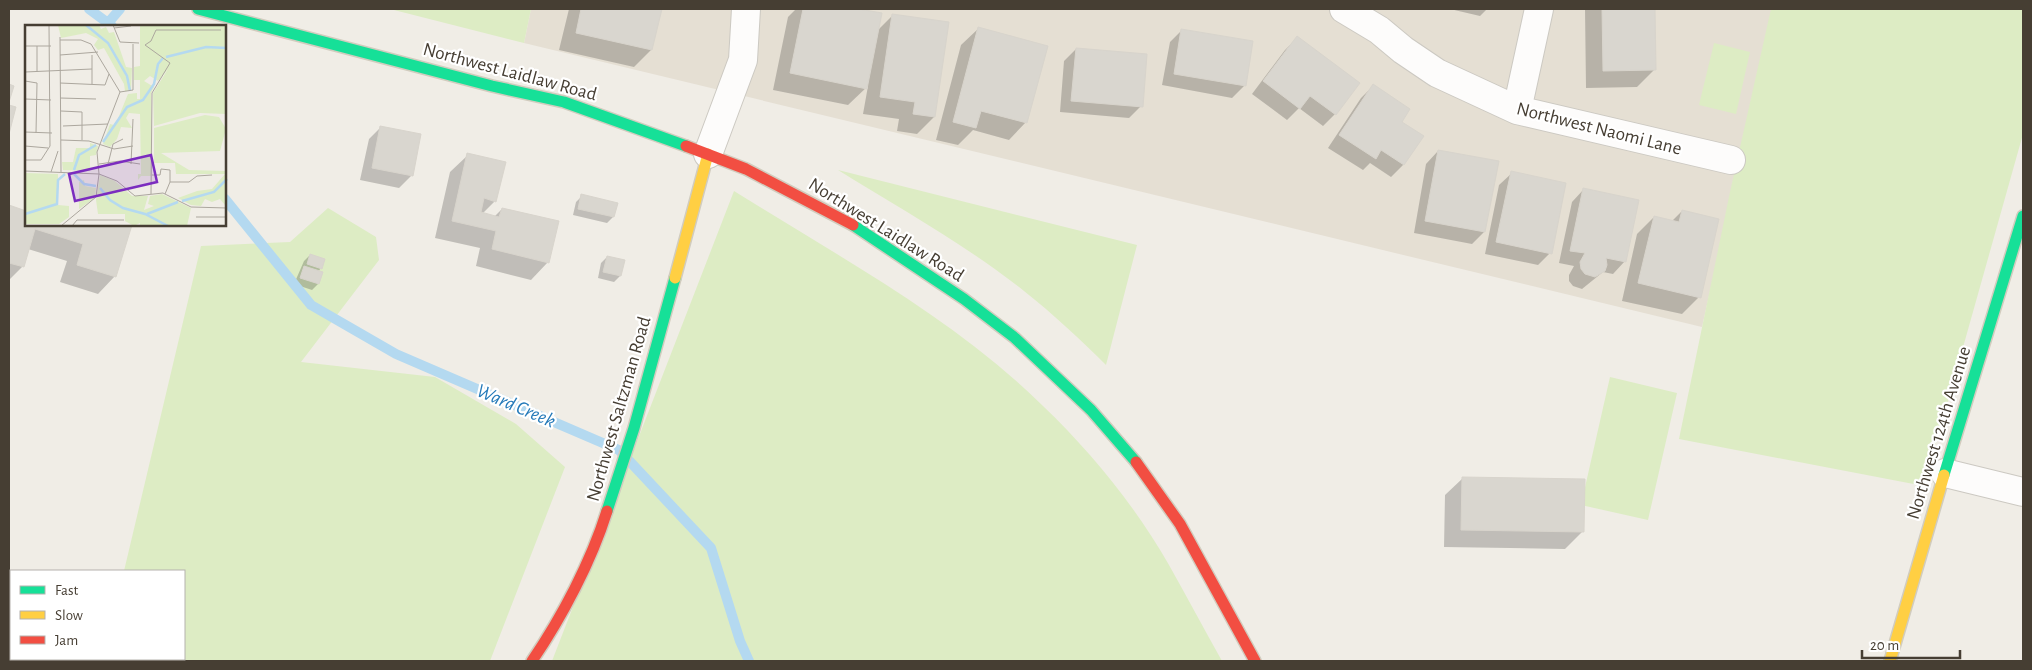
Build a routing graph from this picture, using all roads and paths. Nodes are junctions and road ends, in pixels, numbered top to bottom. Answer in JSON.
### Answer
{"nodes":[{"id":1,"x":198,"y":9,"type":"edge"},
{"id":2,"x":746,"y":9,"type":"edge"},
{"id":3,"x":1344,"y":9,"type":"edge"},
{"id":4,"x":1539,"y":9,"type":"edge"},
{"id":5,"x":1517,"y":110,"type":"junction"},
{"id":6,"x":708,"y":154,"type":"junction"},
{"id":7,"x":1732,"y":160,"type":"dead end"},
{"id":8,"x":2023,"y":216,"type":"edge"},
{"id":9,"x":1945,"y":473,"type":"junction"},
{"id":10,"x":2023,"y":492,"type":"edge"},
{"id":11,"x":532,"y":661,"type":"edge"},
{"id":12,"x":1255,"y":661,"type":"edge"},
{"id":13,"x":1890,"y":661,"type":"edge"}],
"edges":[{"from":1,"to":6,"type":"street","name":"Northwest Laidlaw Road"},
{"from":2,"to":6,"type":"street"},
{"from":3,"to":5,"type":"street","name":"Northwest Naomi Lane"},
{"from":4,"to":5,"type":"street"},
{"from":5,"to":7,"type":"street","name":"Northwest Naomi Lane"},
{"from":6,"to":11,"type":"street","name":"Northwest Saltzman Road"},
{"from":6,"to":12,"type":"street","name":"Northwest Laidlaw Road"},
{"from":8,"to":9,"type":"street","name":"Northwest 124th Avenue"},
{"from":9,"to":10,"type":"street"},
{"from":9,"to":13,"type":"street","name":"Northwest 124th Avenue"}]}
